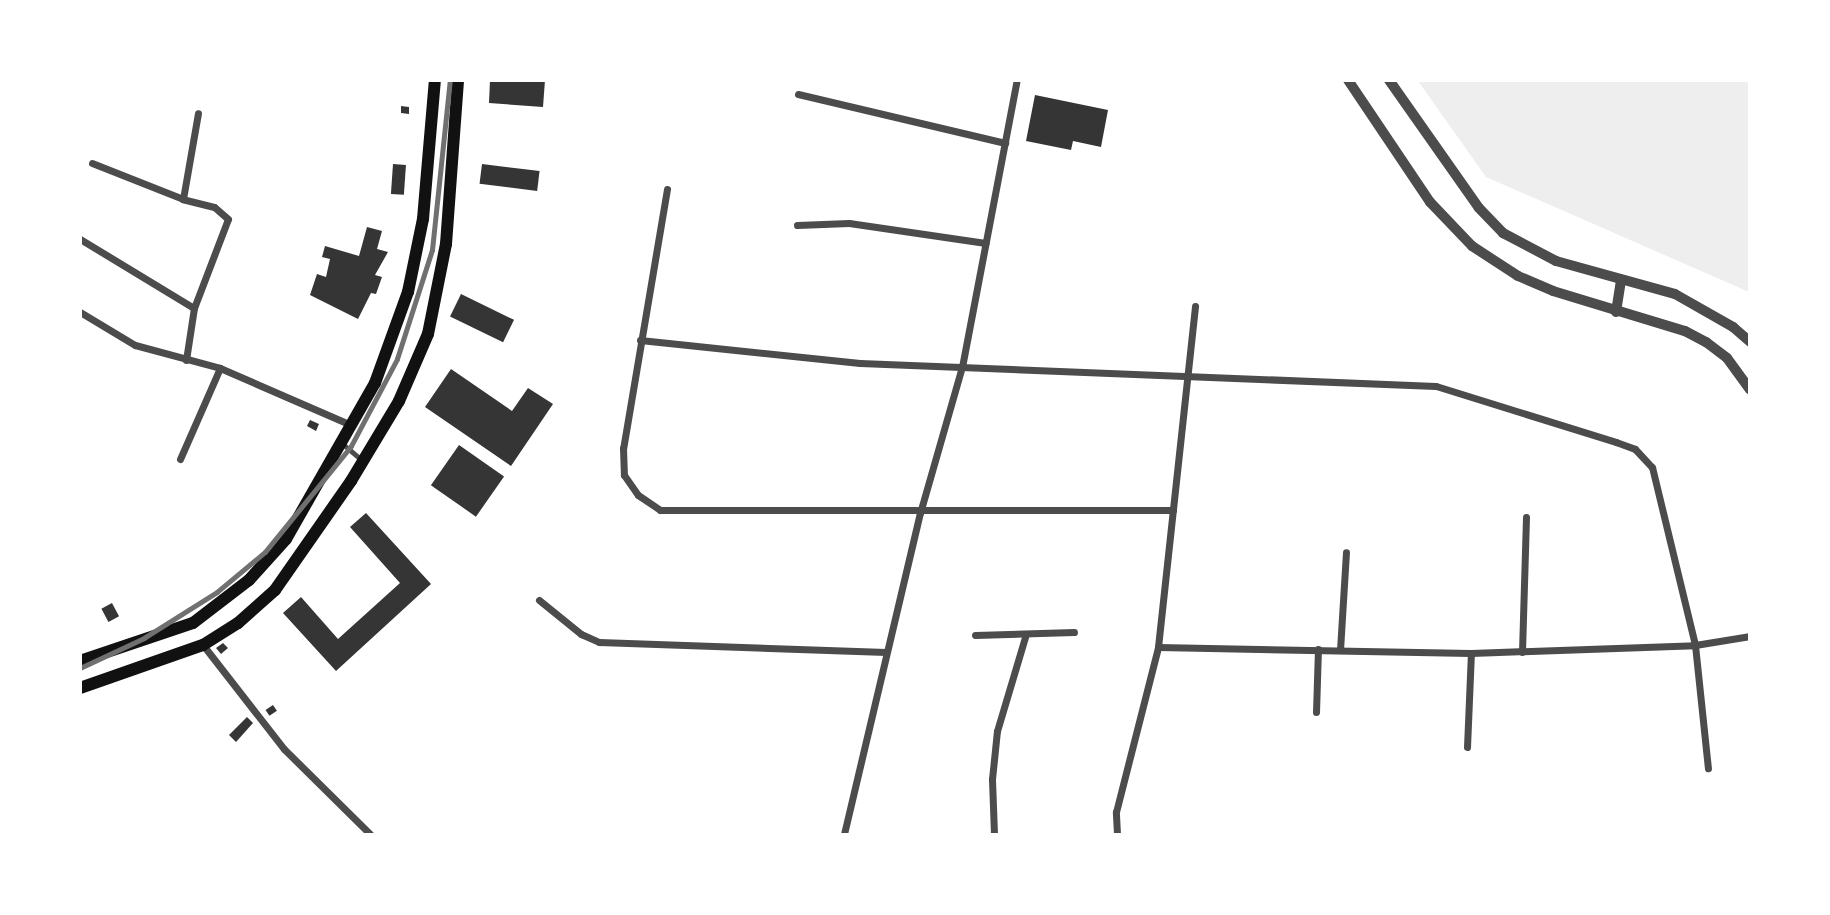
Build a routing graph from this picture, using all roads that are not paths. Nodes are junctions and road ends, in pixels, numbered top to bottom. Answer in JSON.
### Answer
{"nodes":[{"id":1,"x":435,"y":80,"type":"edge"},
{"id":2,"x":458,"y":80,"type":"edge"},
{"id":3,"x":1017,"y":80,"type":"edge"},
{"id":4,"x":1348,"y":80,"type":"edge"},
{"id":5,"x":1388,"y":80,"type":"edge"},
{"id":6,"x":798,"y":94,"type":"dead end"},
{"id":7,"x":198,"y":113,"type":"dead end"},
{"id":8,"x":1005,"y":143,"type":"junction"},
{"id":9,"x":92,"y":163,"type":"dead end"},
{"id":10,"x":667,"y":189,"type":"dead end"},
{"id":11,"x":183,"y":199,"type":"junction"},
{"id":12,"x":797,"y":225,"type":"dead end"},
{"id":13,"x":80,"y":239,"type":"edge"},
{"id":14,"x":986,"y":243,"type":"junction"},
{"id":15,"x":1621,"y":279,"type":"junction"},
{"id":16,"x":1195,"y":306,"type":"dead end"},
{"id":17,"x":194,"y":308,"type":"junction"},
{"id":18,"x":80,"y":312,"type":"edge"},
{"id":19,"x":1616,"y":312,"type":"junction"},
{"id":20,"x":640,"y":340,"type":"junction"},
{"id":21,"x":1749,"y":342,"type":"edge"},
{"id":22,"x":186,"y":360,"type":"junction"},
{"id":23,"x":962,"y":367,"type":"junction"},
{"id":24,"x":220,"y":368,"type":"junction"},
{"id":25,"x":1188,"y":374,"type":"junction"},
{"id":26,"x":1749,"y":390,"type":"edge"},
{"id":27,"x":351,"y":425,"type":"junction"},
{"id":28,"x":340,"y":441,"type":"junction"},
{"id":29,"x":180,"y":459,"type":"dead end"},
{"id":30,"x":363,"y":460,"type":"junction"},
{"id":31,"x":1173,"y":510,"type":"junction"},
{"id":32,"x":920,"y":513,"type":"junction"},
{"id":33,"x":1526,"y":517,"type":"dead end"},
{"id":34,"x":1346,"y":552,"type":"dead end"},
{"id":35,"x":539,"y":600,"type":"dead end"},
{"id":36,"x":1074,"y":632,"type":"dead end"},
{"id":37,"x":1026,"y":634,"type":"junction"},
{"id":38,"x":975,"y":635,"type":"dead end"},
{"id":39,"x":1749,"y":636,"type":"edge"},
{"id":40,"x":203,"y":645,"type":"junction"},
{"id":41,"x":1695,"y":645,"type":"junction"},
{"id":42,"x":1158,"y":647,"type":"junction"},
{"id":43,"x":1318,"y":649,"type":"junction"},
{"id":44,"x":1340,"y":650,"type":"junction"},
{"id":45,"x":886,"y":652,"type":"junction"},
{"id":46,"x":1522,"y":652,"type":"junction"},
{"id":47,"x":1471,"y":653,"type":"junction"},
{"id":48,"x":80,"y":661,"type":"edge"},
{"id":49,"x":80,"y":688,"type":"edge"},
{"id":50,"x":1316,"y":712,"type":"dead end"},
{"id":51,"x":1467,"y":747,"type":"dead end"},
{"id":52,"x":1708,"y":768,"type":"dead end"},
{"id":53,"x":370,"y":835,"type":"edge"},
{"id":54,"x":844,"y":835,"type":"edge"},
{"id":55,"x":994,"y":835,"type":"edge"},
{"id":56,"x":1117,"y":835,"type":"edge"}],
"edges":[{"from":1,"to":27,"type":"main road"},
{"from":2,"to":30,"type":"main road"},
{"from":3,"to":8,"type":"street"},
{"from":4,"to":19,"type":"street"},
{"from":5,"to":15,"type":"street"},
{"from":6,"to":8,"type":"street"},
{"from":7,"to":11,"type":"street"},
{"from":8,"to":14,"type":"street"},
{"from":9,"to":11,"type":"street"},
{"from":10,"to":20,"type":"street"},
{"from":11,"to":17,"type":"street"},
{"from":12,"to":14,"type":"street"},
{"from":13,"to":17,"type":"street"},
{"from":14,"to":23,"type":"street"},
{"from":15,"to":19,"type":"street"},
{"from":15,"to":21,"type":"street"},
{"from":16,"to":25,"type":"street"},
{"from":17,"to":22,"type":"street"},
{"from":18,"to":22,"type":"street"},
{"from":19,"to":26,"type":"street"},
{"from":20,"to":23,"type":"street"},
{"from":20,"to":32,"type":"street"},
{"from":22,"to":24,"type":"street"},
{"from":23,"to":25,"type":"street"},
{"from":23,"to":32,"type":"street"},
{"from":24,"to":27,"type":"street"},
{"from":24,"to":29,"type":"street"},
{"from":25,"to":31,"type":"street"},
{"from":25,"to":41,"type":"street"},
{"from":27,"to":28,"type":"main road"},
{"from":28,"to":30,"type":"lane"},
{"from":28,"to":48,"type":"main road"},
{"from":30,"to":40,"type":"main road"},
{"from":31,"to":32,"type":"street"},
{"from":31,"to":42,"type":"street"},
{"from":32,"to":45,"type":"street"},
{"from":33,"to":46,"type":"street"},
{"from":34,"to":44,"type":"street"},
{"from":35,"to":45,"type":"street"},
{"from":36,"to":37,"type":"street"},
{"from":37,"to":38,"type":"street"},
{"from":37,"to":55,"type":"street"},
{"from":39,"to":41,"type":"street"},
{"from":40,"to":49,"type":"main road"},
{"from":40,"to":53,"type":"street"},
{"from":41,"to":46,"type":"street"},
{"from":41,"to":52,"type":"street"},
{"from":42,"to":43,"type":"street"},
{"from":42,"to":56,"type":"street"},
{"from":43,"to":44,"type":"street"},
{"from":43,"to":50,"type":"street"},
{"from":44,"to":47,"type":"street"},
{"from":45,"to":54,"type":"street"},
{"from":46,"to":47,"type":"street"},
{"from":47,"to":51,"type":"street"}]}
